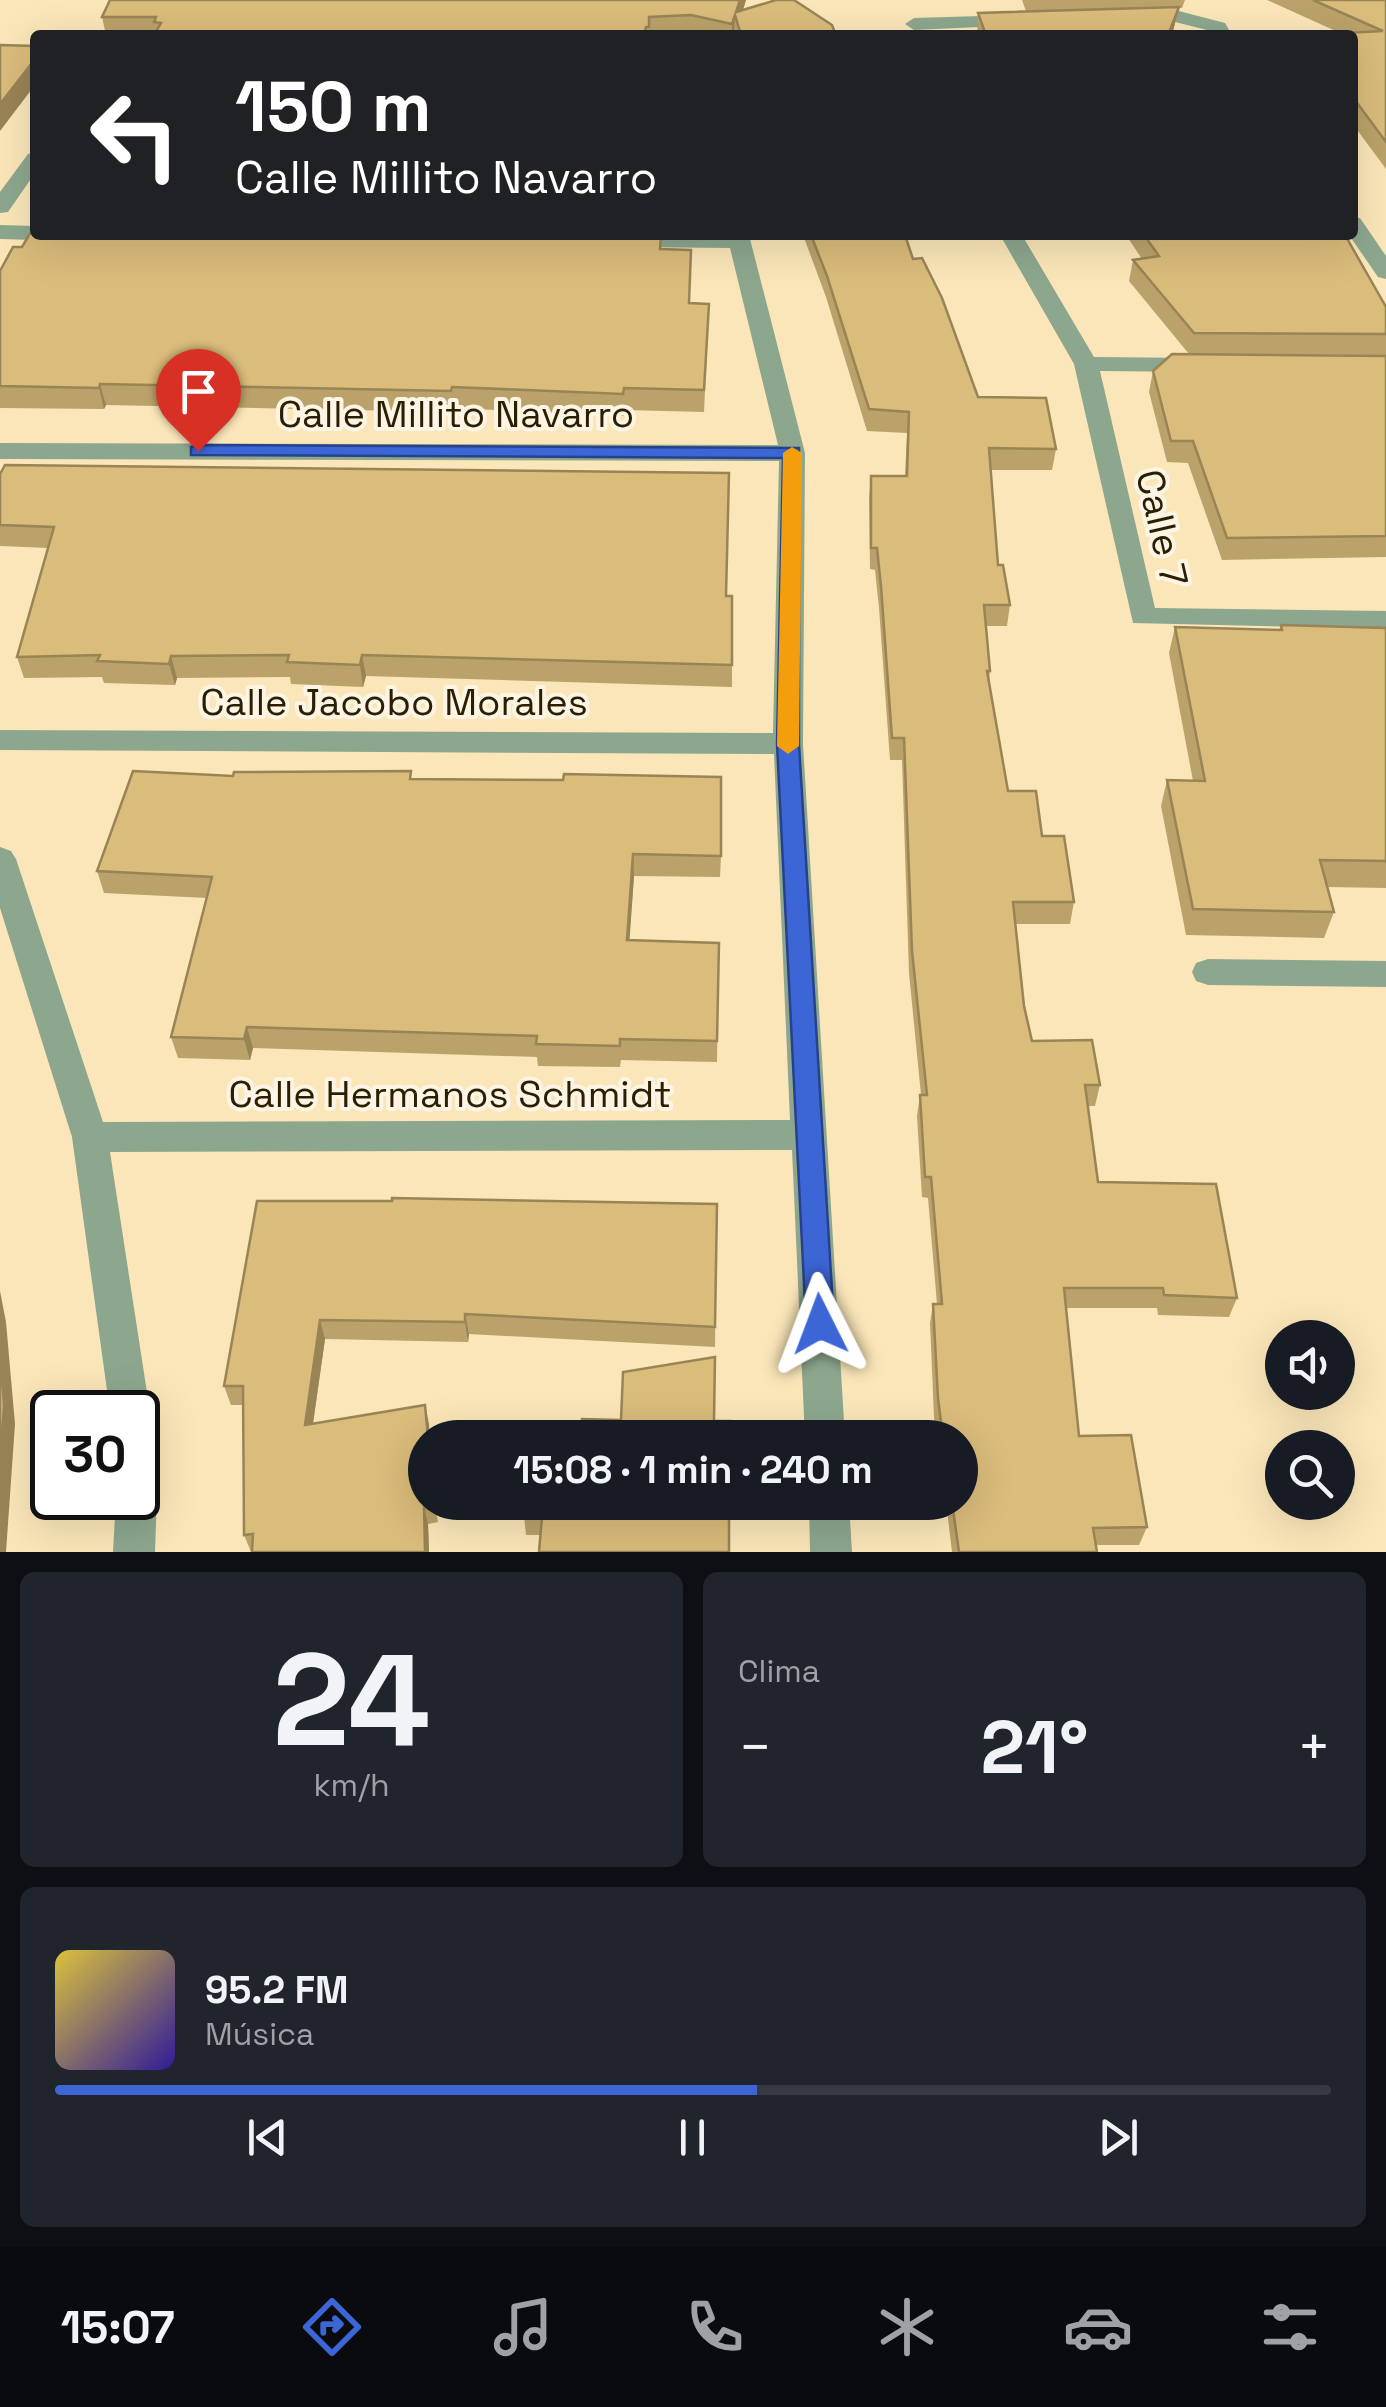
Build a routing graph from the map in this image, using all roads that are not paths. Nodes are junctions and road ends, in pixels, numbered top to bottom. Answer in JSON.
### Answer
{"nodes":[{"id":1,"x":908,"y":0,"type":"edge"},
{"id":2,"x":1119,"y":18,"type":"edge"},
{"id":3,"x":1044,"y":20,"type":"edge"},
{"id":4,"x":916,"y":29,"type":"edge"},
{"id":5,"x":1220,"y":30,"type":"edge"},
{"id":6,"x":30,"y":165,"type":"edge"},
{"id":7,"x":0,"y":207,"type":"edge"},
{"id":8,"x":0,"y":232,"type":"edge"},
{"id":9,"x":30,"y":232,"type":"edge"},
{"id":10,"x":1358,"y":232,"type":"edge"},
{"id":11,"x":739,"y":240,"type":"edge"},
{"id":12,"x":1014,"y":240,"type":"edge"},
{"id":13,"x":1386,"y":272,"type":"edge"},
{"id":14,"x":1086,"y":364,"type":"junction"},
{"id":15,"x":1226,"y":365,"type":"edge"},
{"id":16,"x":0,"y":451,"type":"edge"},
{"id":17,"x":792,"y":452,"type":"junction"},
{"id":18,"x":1386,"y":620,"type":"edge"},
{"id":19,"x":0,"y":740,"type":"edge"},
{"id":20,"x":788,"y":744,"type":"junction"},
{"id":21,"x":0,"y":859,"type":"edge"},
{"id":22,"x":1208,"y":972,"type":"dead end"},
{"id":23,"x":1386,"y":974,"type":"edge"},
{"id":24,"x":811,"y":1135,"type":"junction"},
{"id":25,"x":90,"y":1137,"type":"junction"},
{"id":26,"x":127,"y":1390,"type":"edge"},
{"id":27,"x":825,"y":1420,"type":"edge"},
{"id":28,"x":135,"y":1520,"type":"edge"},
{"id":29,"x":829,"y":1520,"type":"edge"},
{"id":30,"x":134,"y":1552,"type":"edge"},
{"id":31,"x":831,"y":1552,"type":"edge"}],
"edges":[{"from":1,"to":4,"type":"street"},
{"from":2,"to":5,"type":"street"},
{"from":3,"to":4,"type":"street"},
{"from":6,"to":7,"type":"street"},
{"from":8,"to":9,"type":"street"},
{"from":10,"to":13,"type":"street"},
{"from":11,"to":17,"type":"street"},
{"from":12,"to":14,"type":"street","name":"Calle 7"},
{"from":14,"to":15,"type":"street"},
{"from":14,"to":18,"type":"street","name":"Calle 7"},
{"from":16,"to":17,"type":"street","name":"Calle Millito Navarro"},
{"from":17,"to":20,"type":"street"},
{"from":19,"to":20,"type":"street","name":"Calle Jacobo Morales"},
{"from":20,"to":24,"type":"street"},
{"from":21,"to":25,"type":"street"},
{"from":22,"to":23,"type":"street"},
{"from":24,"to":25,"type":"street","name":"Calle Hermanos Schmidt"},
{"from":24,"to":27,"type":"street"},
{"from":25,"to":26,"type":"street"},
{"from":28,"to":30,"type":"street"},
{"from":29,"to":31,"type":"street"}]}
